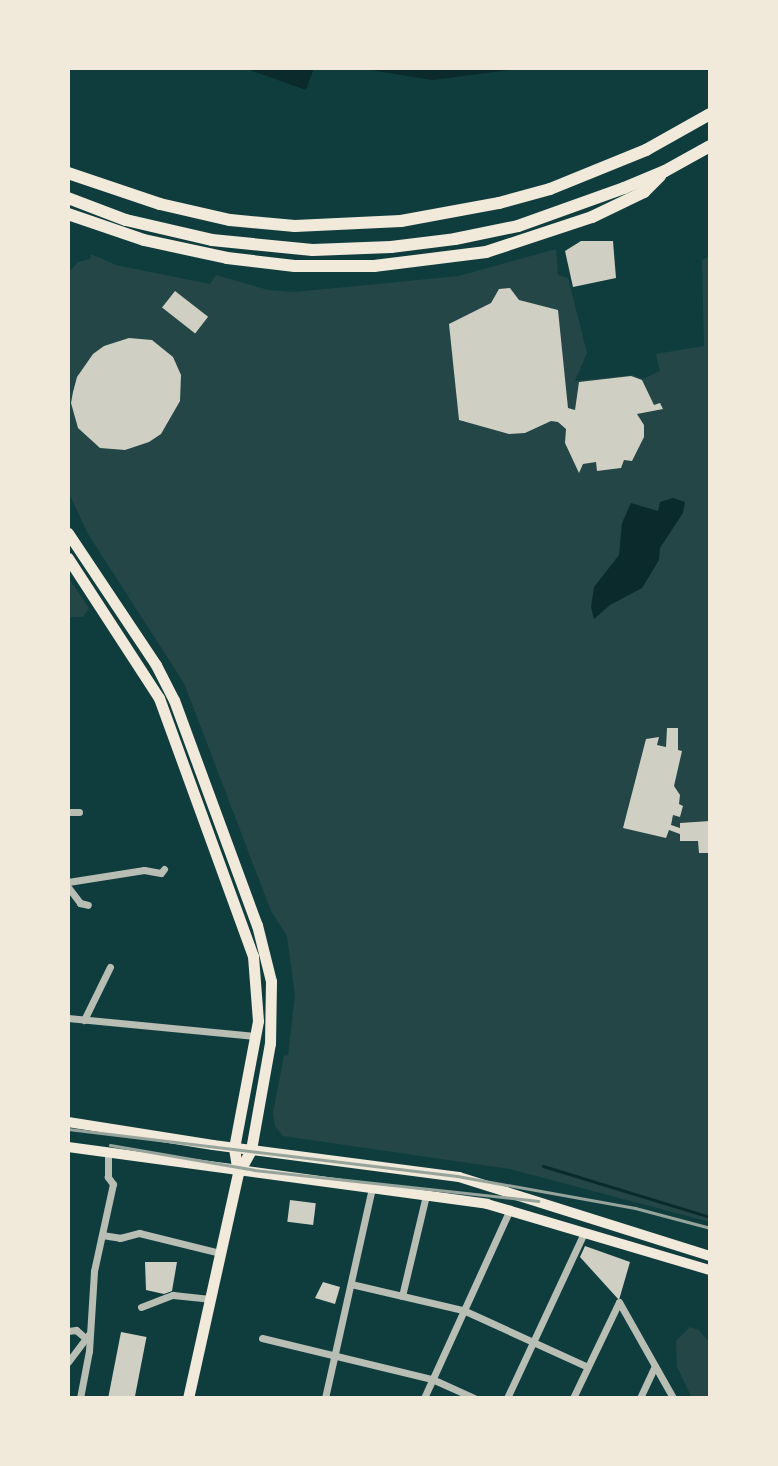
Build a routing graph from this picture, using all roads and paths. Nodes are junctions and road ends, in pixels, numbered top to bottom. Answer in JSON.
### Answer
{"nodes":[{"id":1,"x":710,"y":114,"type":"edge"},
{"id":2,"x":710,"y":146,"type":"edge"},
{"id":3,"x":665,"y":171,"type":"junction"},
{"id":4,"x":68,"y":173,"type":"edge"},
{"id":5,"x":68,"y":198,"type":"edge"},
{"id":6,"x":68,"y":214,"type":"edge"},
{"id":7,"x":68,"y":533,"type":"edge"},
{"id":8,"x":68,"y":558,"type":"edge"},
{"id":9,"x":68,"y":812,"type":"edge"},
{"id":10,"x":79,"y":812,"type":"dead end"},
{"id":11,"x":164,"y":869,"type":"dead end"},
{"id":12,"x":68,"y":885,"type":"edge"},
{"id":13,"x":88,"y":905,"type":"dead end"},
{"id":14,"x":110,"y":967,"type":"dead end"},
{"id":15,"x":68,"y":1018,"type":"edge"},
{"id":16,"x":84,"y":1020,"type":"junction"},
{"id":17,"x":255,"y":1036,"type":"junction"},
{"id":18,"x":68,"y":1122,"type":"edge"},
{"id":19,"x":68,"y":1147,"type":"edge"},
{"id":20,"x":234,"y":1148,"type":"junction"},
{"id":21,"x":251,"y":1150,"type":"junction"},
{"id":22,"x":108,"y":1153,"type":"junction"},
{"id":23,"x":238,"y":1173,"type":"junction"},
{"id":24,"x":372,"y":1188,"type":"junction"},
{"id":25,"x":426,"y":1195,"type":"junction"},
{"id":26,"x":510,"y":1209,"type":"junction"},
{"id":27,"x":584,"y":1233,"type":"junction"},
{"id":28,"x":102,"y":1235,"type":"junction"},
{"id":29,"x":220,"y":1253,"type":"junction"},
{"id":30,"x":710,"y":1256,"type":"edge"},
{"id":31,"x":710,"y":1270,"type":"edge"},
{"id":32,"x":351,"y":1284,"type":"junction"},
{"id":33,"x":402,"y":1296,"type":"junction"},
{"id":34,"x":210,"y":1299,"type":"junction"},
{"id":35,"x":141,"y":1307,"type":"dead end"},
{"id":36,"x":463,"y":1310,"type":"junction"},
{"id":37,"x":68,"y":1331,"type":"edge"},
{"id":38,"x":87,"y":1335,"type":"junction"},
{"id":39,"x":262,"y":1338,"type":"dead end"},
{"id":40,"x":532,"y":1341,"type":"junction"},
{"id":41,"x":334,"y":1356,"type":"junction"},
{"id":42,"x":68,"y":1362,"type":"edge"},
{"id":43,"x":655,"y":1366,"type":"junction"},
{"id":44,"x":588,"y":1367,"type":"junction"},
{"id":45,"x":432,"y":1379,"type":"junction"},
{"id":46,"x":80,"y":1398,"type":"edge"},
{"id":47,"x":188,"y":1398,"type":"edge"},
{"id":48,"x":325,"y":1398,"type":"edge"},
{"id":49,"x":424,"y":1398,"type":"edge"},
{"id":50,"x":474,"y":1398,"type":"edge"},
{"id":51,"x":507,"y":1398,"type":"edge"},
{"id":52,"x":573,"y":1398,"type":"edge"},
{"id":53,"x":640,"y":1398,"type":"edge"},
{"id":54,"x":673,"y":1398,"type":"edge"}],
"edges":[{"from":1,"to":4,"type":"highway"},
{"from":2,"to":3,"type":"highway"},
{"from":3,"to":5,"type":"highway"},
{"from":3,"to":6,"type":"highway"},
{"from":7,"to":21,"type":"main road"},
{"from":8,"to":17,"type":"main road"},
{"from":9,"to":10,"type":"street"},
{"from":11,"to":12,"type":"street"},
{"from":12,"to":13,"type":"street"},
{"from":14,"to":16,"type":"street"},
{"from":15,"to":16,"type":"street"},
{"from":16,"to":17,"type":"street"},
{"from":17,"to":20,"type":"main road"},
{"from":18,"to":20,"type":"main road"},
{"from":19,"to":22,"type":"main road"},
{"from":20,"to":21,"type":"main road"},
{"from":20,"to":23,"type":"main road"},
{"from":21,"to":23,"type":"main road"},
{"from":21,"to":30,"type":"main road"},
{"from":22,"to":23,"type":"main road"},
{"from":22,"to":28,"type":"street"},
{"from":23,"to":24,"type":"main road"},
{"from":23,"to":29,"type":"main road"},
{"from":24,"to":25,"type":"main road"},
{"from":24,"to":32,"type":"street"},
{"from":25,"to":26,"type":"main road"},
{"from":25,"to":33,"type":"street"},
{"from":26,"to":27,"type":"main road"},
{"from":26,"to":36,"type":"street"},
{"from":27,"to":31,"type":"main road"},
{"from":27,"to":40,"type":"street"},
{"from":28,"to":29,"type":"street"},
{"from":28,"to":38,"type":"street"},
{"from":29,"to":34,"type":"main road"},
{"from":32,"to":33,"type":"street"},
{"from":32,"to":41,"type":"street"},
{"from":33,"to":36,"type":"street"},
{"from":34,"to":35,"type":"street"},
{"from":34,"to":47,"type":"main road"},
{"from":36,"to":40,"type":"street"},
{"from":36,"to":45,"type":"street"},
{"from":37,"to":38,"type":"street"},
{"from":38,"to":42,"type":"street"},
{"from":38,"to":46,"type":"street"},
{"from":39,"to":41,"type":"street"},
{"from":40,"to":44,"type":"street"},
{"from":40,"to":51,"type":"street"},
{"from":41,"to":45,"type":"street"},
{"from":41,"to":48,"type":"street"},
{"from":43,"to":44,"type":"street"},
{"from":43,"to":53,"type":"street"},
{"from":43,"to":54,"type":"street"},
{"from":44,"to":52,"type":"street"},
{"from":45,"to":49,"type":"street"},
{"from":45,"to":50,"type":"street"}]}
